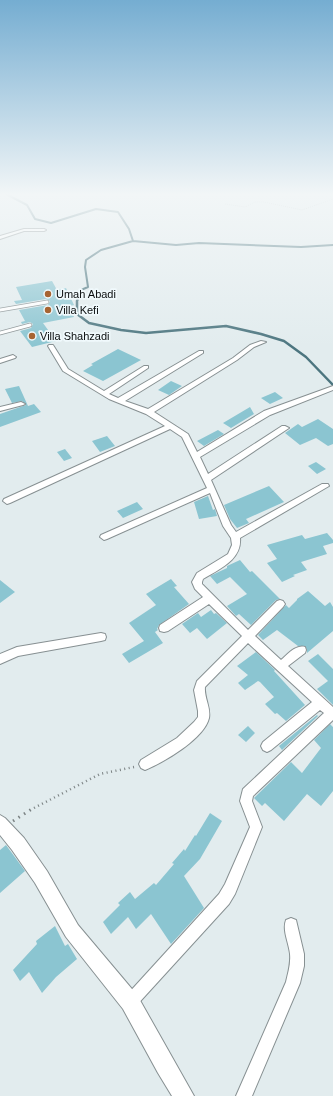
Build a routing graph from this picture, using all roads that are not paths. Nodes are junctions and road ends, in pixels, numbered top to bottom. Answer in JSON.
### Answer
{"nodes":[{"id":1,"x":47,"y":302,"type":"dead end"},
{"id":2,"x":0,"y":310,"type":"edge"},
{"id":3,"x":30,"y":325,"type":"dead end"},
{"id":4,"x":0,"y":333,"type":"edge"},
{"id":5,"x":263,"y":342,"type":"dead end"},
{"id":6,"x":51,"y":346,"type":"dead end"},
{"id":7,"x":201,"y":352,"type":"dead end"},
{"id":8,"x":13,"y":357,"type":"dead end"},
{"id":9,"x":0,"y":361,"type":"edge"},
{"id":10,"x":146,"y":367,"type":"dead end"},
{"id":11,"x":333,"y":388,"type":"edge"},
{"id":12,"x":104,"y":394,"type":"junction"},
{"id":13,"x":119,"y":401,"type":"junction"},
{"id":14,"x":21,"y":404,"type":"dead end"},
{"id":15,"x":0,"y":410,"type":"edge"},
{"id":16,"x":149,"y":412,"type":"junction"},
{"id":17,"x":170,"y":426,"type":"junction"},
{"id":18,"x":285,"y":428,"type":"dead end"},
{"id":19,"x":195,"y":457,"type":"junction"},
{"id":20,"x":206,"y":479,"type":"junction"},
{"id":21,"x":325,"y":486,"type":"dead end"},
{"id":22,"x":212,"y":489,"type":"junction"},
{"id":23,"x":7,"y":501,"type":"dead end"},
{"id":24,"x":104,"y":537,"type":"dead end"},
{"id":25,"x":235,"y":538,"type":"junction"},
{"id":26,"x":210,"y":598,"type":"junction"},
{"id":27,"x":280,"y":604,"type":"dead end"},
{"id":28,"x":164,"y":628,"type":"dead end"},
{"id":29,"x":102,"y":637,"type":"dead end"},
{"id":30,"x":249,"y":637,"type":"junction"},
{"id":31,"x":301,"y":650,"type":"dead end"},
{"id":32,"x":0,"y":658,"type":"edge"},
{"id":33,"x":281,"y":666,"type":"junction"},
{"id":34,"x":320,"y":703,"type":"junction"},
{"id":35,"x":332,"y":713,"type":"edge"},
{"id":36,"x":267,"y":746,"type":"dead end"},
{"id":37,"x":145,"y":764,"type":"road end"},
{"id":38,"x":2,"y":825,"type":"edge"},
{"id":39,"x":291,"y":925,"type":"dead end"},
{"id":40,"x":130,"y":1002,"type":"junction"},
{"id":41,"x":184,"y":1096,"type":"edge"},
{"id":42,"x":244,"y":1096,"type":"edge"}],
"edges":[{"from":1,"to":2,"type":"lane"},
{"from":3,"to":4,"type":"lane"},
{"from":5,"to":16,"type":"street"},
{"from":6,"to":12,"type":"street"},
{"from":7,"to":13,"type":"street"},
{"from":8,"to":9,"type":"street"},
{"from":10,"to":12,"type":"street"},
{"from":11,"to":19,"type":"street"},
{"from":12,"to":13,"type":"street"},
{"from":13,"to":16,"type":"street"},
{"from":14,"to":15,"type":"street"},
{"from":16,"to":17,"type":"street"},
{"from":17,"to":19,"type":"street"},
{"from":17,"to":23,"type":"street"},
{"from":18,"to":20,"type":"street"},
{"from":19,"to":20,"type":"street"},
{"from":20,"to":22,"type":"street"},
{"from":21,"to":25,"type":"street"},
{"from":22,"to":24,"type":"street"},
{"from":22,"to":25,"type":"street"},
{"from":25,"to":26,"type":"street"},
{"from":26,"to":28,"type":"street"},
{"from":26,"to":30,"type":"street"},
{"from":27,"to":30,"type":"street"},
{"from":29,"to":32,"type":"street"},
{"from":30,"to":33,"type":"street"},
{"from":30,"to":37,"type":"street"},
{"from":31,"to":33,"type":"street"},
{"from":33,"to":34,"type":"street"},
{"from":34,"to":35,"type":"street"},
{"from":34,"to":36,"type":"street"},
{"from":35,"to":40,"type":"street"},
{"from":38,"to":40,"type":"street"},
{"from":39,"to":42,"type":"street"},
{"from":40,"to":41,"type":"street"}]}
